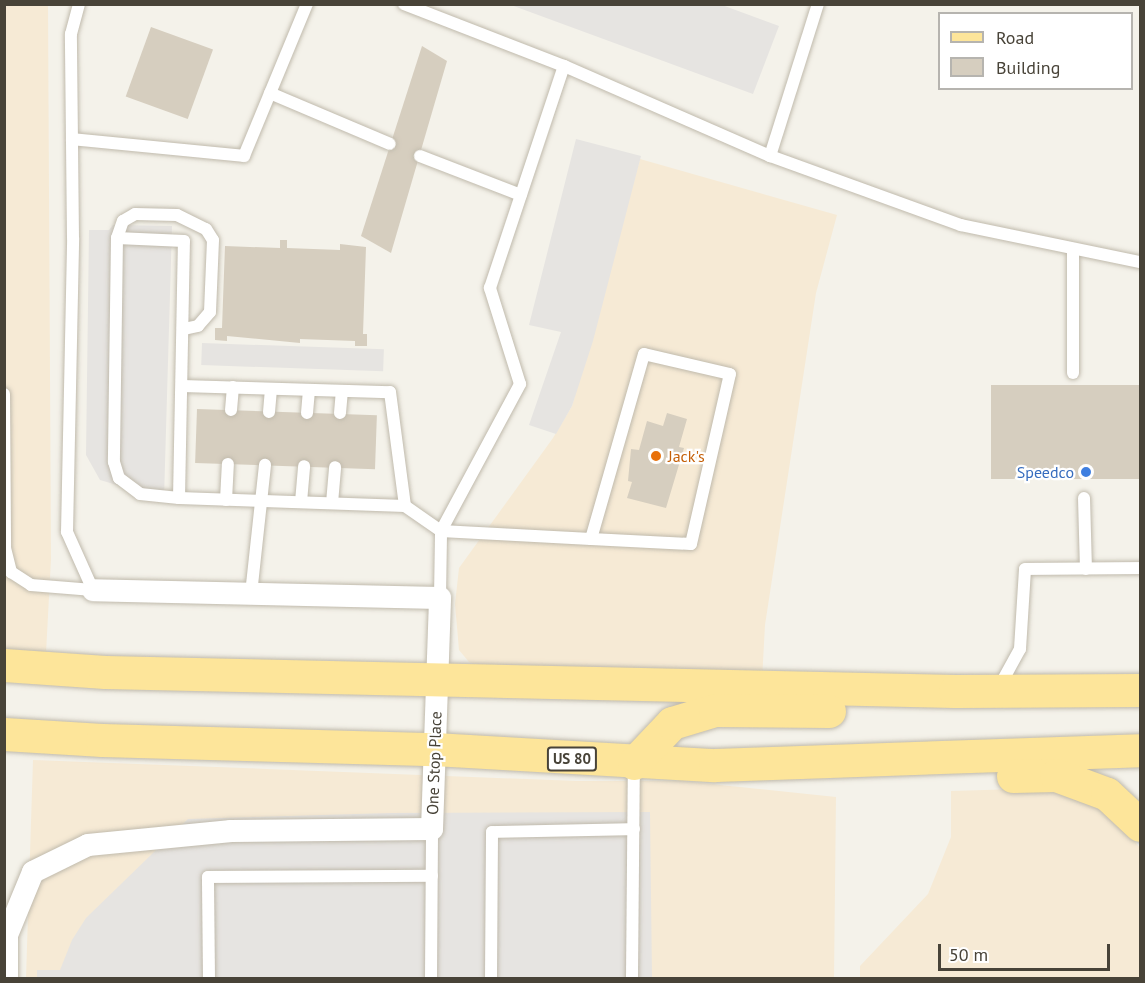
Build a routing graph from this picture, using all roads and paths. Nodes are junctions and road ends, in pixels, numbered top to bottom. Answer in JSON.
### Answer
{"nodes":[{"id":1,"x":79,"y":4,"type":"edge"},
{"id":2,"x":307,"y":4,"type":"edge"},
{"id":3,"x":404,"y":4,"type":"edge"},
{"id":4,"x":818,"y":4,"type":"edge"},
{"id":5,"x":564,"y":66,"type":"junction"},
{"id":6,"x":270,"y":93,"type":"junction"},
{"id":7,"x":72,"y":139,"type":"junction"},
{"id":8,"x":390,"y":144,"type":"dead end"},
{"id":9,"x":420,"y":156,"type":"dead end"},
{"id":10,"x":770,"y":156,"type":"junction"},
{"id":11,"x":521,"y":195,"type":"junction"},
{"id":12,"x":117,"y":238,"type":"junction"},
{"id":13,"x":1072,"y":251,"type":"junction"},
{"id":14,"x":1140,"y":261,"type":"edge"},
{"id":15,"x":184,"y":329,"type":"junction"},
{"id":16,"x":1073,"y":373,"type":"dead end"},
{"id":17,"x":182,"y":386,"type":"junction"},
{"id":18,"x":233,"y":387,"type":"junction"},
{"id":19,"x":271,"y":389,"type":"junction"},
{"id":20,"x":309,"y":390,"type":"junction"},
{"id":21,"x":342,"y":391,"type":"junction"},
{"id":22,"x":4,"y":394,"type":"edge"},
{"id":23,"x":5,"y":406,"type":"edge"},
{"id":24,"x":231,"y":410,"type":"dead end"},
{"id":25,"x":269,"y":412,"type":"dead end"},
{"id":26,"x":308,"y":413,"type":"dead end"},
{"id":27,"x":340,"y":413,"type":"dead end"},
{"id":28,"x":228,"y":464,"type":"dead end"},
{"id":29,"x":265,"y":465,"type":"dead end"},
{"id":30,"x":304,"y":466,"type":"dead end"},
{"id":31,"x":335,"y":467,"type":"dead end"},
{"id":32,"x":179,"y":498,"type":"junction"},
{"id":33,"x":1084,"y":498,"type":"dead end"},
{"id":34,"x":226,"y":500,"type":"junction"},
{"id":35,"x":261,"y":501,"type":"junction"},
{"id":36,"x":301,"y":502,"type":"junction"},
{"id":37,"x":332,"y":503,"type":"junction"},
{"id":38,"x":405,"y":506,"type":"junction"},
{"id":39,"x":441,"y":531,"type":"junction"},
{"id":40,"x":591,"y":539,"type":"junction"},
{"id":41,"x":1140,"y":568,"type":"edge"},
{"id":42,"x":1086,"y":569,"type":"junction"},
{"id":43,"x":93,"y":590,"type":"junction"},
{"id":44,"x":251,"y":594,"type":"junction"},
{"id":45,"x":440,"y":598,"type":"junction"},
{"id":46,"x":4,"y":665,"type":"edge"},
{"id":47,"x":436,"y":680,"type":"junction"},
{"id":48,"x":1140,"y":690,"type":"edge"},
{"id":49,"x":955,"y":691,"type":"junction"},
{"id":50,"x":996,"y":691,"type":"junction"},
{"id":51,"x":4,"y":734,"type":"edge"},
{"id":52,"x":434,"y":748,"type":"junction"},
{"id":53,"x":1140,"y":750,"type":"edge"},
{"id":54,"x":634,"y":763,"type":"junction"},
{"id":55,"x":715,"y":765,"type":"junction"},
{"id":56,"x":1140,"y":825,"type":"edge"},
{"id":57,"x":432,"y":829,"type":"junction"},
{"id":58,"x":634,"y":829,"type":"junction"},
{"id":59,"x":432,"y":876,"type":"junction"},
{"id":60,"x":10,"y":913,"type":"edge"},
{"id":61,"x":8,"y":978,"type":"edge"},
{"id":62,"x":208,"y":978,"type":"edge"},
{"id":63,"x":431,"y":978,"type":"edge"},
{"id":64,"x":491,"y":978,"type":"edge"},
{"id":65,"x":632,"y":978,"type":"edge"}],
"edges":[{"from":1,"to":7,"type":"lane"},
{"from":2,"to":6,"type":"lane"},
{"from":3,"to":5,"type":"lane"},
{"from":4,"to":10,"type":"lane"},
{"from":5,"to":10,"type":"lane"},
{"from":5,"to":11,"type":"lane"},
{"from":6,"to":7,"type":"lane"},
{"from":6,"to":8,"type":"lane"},
{"from":7,"to":43,"type":"lane"},
{"from":9,"to":11,"type":"lane"},
{"from":10,"to":13,"type":"lane"},
{"from":11,"to":39,"type":"lane"},
{"from":12,"to":15,"type":"lane"},
{"from":12,"to":15,"type":"lane"},
{"from":12,"to":32,"type":"lane"},
{"from":13,"to":14,"type":"lane"},
{"from":13,"to":16,"type":"lane"},
{"from":15,"to":17,"type":"lane"},
{"from":17,"to":18,"type":"lane"},
{"from":17,"to":32,"type":"lane"},
{"from":18,"to":19,"type":"lane"},
{"from":18,"to":24,"type":"lane"},
{"from":19,"to":20,"type":"lane"},
{"from":19,"to":25,"type":"lane"},
{"from":20,"to":21,"type":"lane"},
{"from":20,"to":26,"type":"lane"},
{"from":21,"to":27,"type":"lane"},
{"from":21,"to":38,"type":"lane"},
{"from":22,"to":23,"type":"lane"},
{"from":23,"to":43,"type":"lane"},
{"from":28,"to":34,"type":"lane"},
{"from":29,"to":35,"type":"lane"},
{"from":30,"to":36,"type":"lane"},
{"from":31,"to":37,"type":"lane"},
{"from":32,"to":34,"type":"lane"},
{"from":33,"to":42,"type":"lane"},
{"from":34,"to":35,"type":"lane"},
{"from":35,"to":36,"type":"lane"},
{"from":35,"to":44,"type":"lane"},
{"from":36,"to":37,"type":"lane"},
{"from":37,"to":38,"type":"lane"},
{"from":38,"to":39,"type":"lane"},
{"from":39,"to":40,"type":"lane"},
{"from":39,"to":45,"type":"lane"},
{"from":40,"to":40,"type":"lane"},
{"from":41,"to":42,"type":"lane"},
{"from":42,"to":50,"type":"lane"},
{"from":43,"to":44,"type":"street"},
{"from":44,"to":45,"type":"street"},
{"from":45,"to":47,"type":"street","name":"One Stop Place"},
{"from":46,"to":47,"type":"main road"},
{"from":47,"to":49,"type":"main road"},
{"from":47,"to":52,"type":"street","name":"One Stop Place"},
{"from":48,"to":50,"type":"main road"},
{"from":49,"to":50,"type":"main road"},
{"from":49,"to":54,"type":"main road"},
{"from":51,"to":52,"type":"main road","number":"US 80"},
{"from":52,"to":54,"type":"main road","number":"US 80"},
{"from":52,"to":57,"type":"street","name":"One Stop Place"},
{"from":53,"to":55,"type":"main road","number":"US 80"},
{"from":54,"to":55,"type":"main road","number":"US 80"},
{"from":54,"to":58,"type":"lane"},
{"from":55,"to":56,"type":"main road"},
{"from":57,"to":59,"type":"lane"},
{"from":57,"to":60,"type":"street","name":"One Stop Place"},
{"from":58,"to":64,"type":"lane"},
{"from":58,"to":65,"type":"lane"},
{"from":59,"to":62,"type":"lane"},
{"from":59,"to":63,"type":"lane"},
{"from":60,"to":61,"type":"street","name":"One Stop Place"}]}
